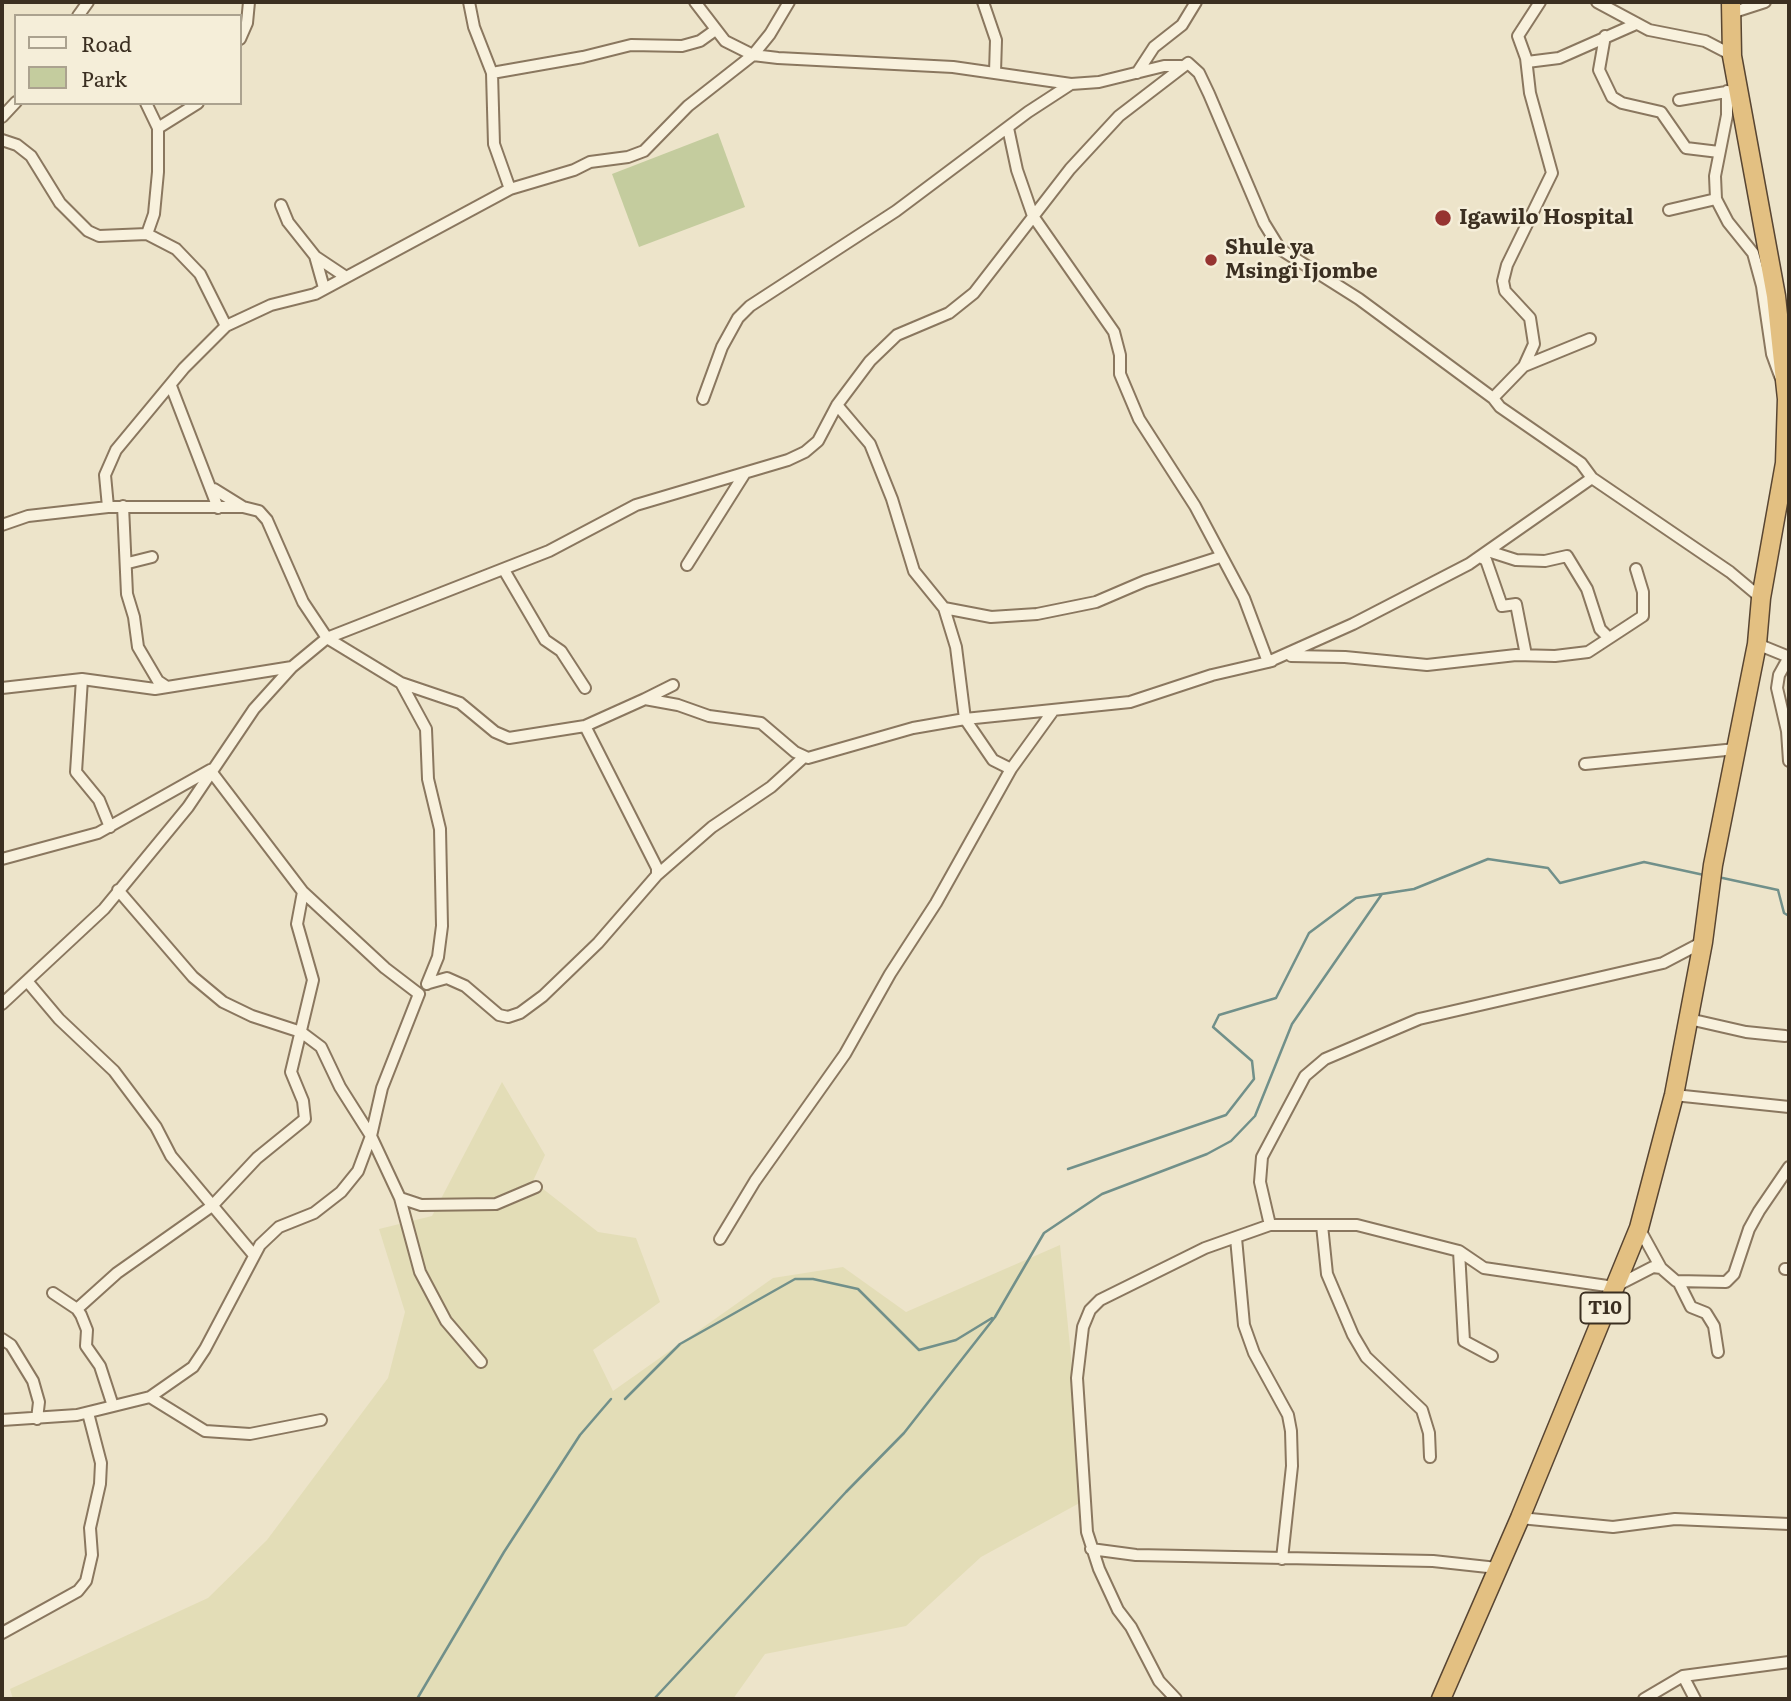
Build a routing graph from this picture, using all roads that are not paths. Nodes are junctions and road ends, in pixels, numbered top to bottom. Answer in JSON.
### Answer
{"nodes":[{"id":1,"x":249,"y":2,"type":"edge"},
{"id":2,"x":468,"y":2,"type":"edge"},
{"id":3,"x":695,"y":2,"type":"edge"},
{"id":4,"x":789,"y":2,"type":"edge"},
{"id":5,"x":983,"y":2,"type":"edge"},
{"id":6,"x":1196,"y":2,"type":"edge"},
{"id":7,"x":1540,"y":2,"type":"edge"},
{"id":8,"x":1597,"y":2,"type":"edge"},
{"id":9,"x":1765,"y":2,"type":"edge"},
{"id":10,"x":1731,"y":8,"type":"edge"},
{"id":11,"x":1636,"y":24,"type":"junction"},
{"id":12,"x":714,"y":30,"type":"junction"},
{"id":13,"x":242,"y":34,"type":"edge"},
{"id":14,"x":1605,"y":36,"type":"junction"},
{"id":15,"x":753,"y":55,"type":"junction"},
{"id":16,"x":1732,"y":56,"type":"junction"},
{"id":17,"x":1527,"y":62,"type":"junction"},
{"id":18,"x":1181,"y":66,"type":"junction"},
{"id":19,"x":995,"y":72,"type":"junction"},
{"id":20,"x":492,"y":73,"type":"junction"},
{"id":21,"x":1137,"y":73,"type":"junction"},
{"id":22,"x":1070,"y":84,"type":"junction"},
{"id":23,"x":1734,"y":91,"type":"junction"},
{"id":24,"x":1679,"y":100,"type":"dead end"},
{"id":25,"x":14,"y":104,"type":"edge"},
{"id":26,"x":147,"y":105,"type":"edge"},
{"id":27,"x":195,"y":105,"type":"edge"},
{"id":28,"x":2,"y":117,"type":"edge"},
{"id":29,"x":158,"y":128,"type":"junction"},
{"id":30,"x":1008,"y":128,"type":"junction"},
{"id":31,"x":2,"y":139,"type":"edge"},
{"id":32,"x":1719,"y":152,"type":"junction"},
{"id":33,"x":510,"y":190,"type":"junction"},
{"id":34,"x":1716,"y":199,"type":"junction"},
{"id":35,"x":281,"y":205,"type":"dead end"},
{"id":36,"x":1668,"y":211,"type":"dead end"},
{"id":37,"x":1033,"y":216,"type":"junction"},
{"id":38,"x":147,"y":234,"type":"junction"},
{"id":39,"x":316,"y":257,"type":"junction"},
{"id":40,"x":346,"y":277,"type":"junction"},
{"id":41,"x":324,"y":288,"type":"junction"},
{"id":42,"x":226,"y":326,"type":"junction"},
{"id":43,"x":1785,"y":332,"type":"edge"},
{"id":44,"x":1590,"y":340,"type":"dead end"},
{"id":45,"x":1524,"y":366,"type":"junction"},
{"id":46,"x":171,"y":386,"type":"junction"},
{"id":47,"x":1493,"y":398,"type":"junction"},
{"id":48,"x":703,"y":399,"type":"dead end"},
{"id":49,"x":1788,"y":399,"type":"edge"},
{"id":50,"x":837,"y":405,"type":"junction"},
{"id":51,"x":1788,"y":429,"type":"edge"},
{"id":52,"x":745,"y":473,"type":"junction"},
{"id":53,"x":1592,"y":478,"type":"junction"},
{"id":54,"x":214,"y":489,"type":"junction"},
{"id":55,"x":123,"y":506,"type":"junction"},
{"id":56,"x":108,"y":507,"type":"junction"},
{"id":57,"x":243,"y":507,"type":"junction"},
{"id":58,"x":218,"y":508,"type":"junction"},
{"id":59,"x":2,"y":525,"type":"edge"},
{"id":60,"x":1484,"y":554,"type":"junction"},
{"id":61,"x":152,"y":557,"type":"dead end"},
{"id":62,"x":1220,"y":557,"type":"junction"},
{"id":63,"x":128,"y":563,"type":"junction"},
{"id":64,"x":687,"y":565,"type":"dead end"},
{"id":65,"x":1636,"y":569,"type":"dead end"},
{"id":66,"x":504,"y":570,"type":"junction"},
{"id":67,"x":1761,"y":598,"type":"junction"},
{"id":68,"x":944,"y":608,"type":"junction"},
{"id":69,"x":1608,"y":637,"type":"junction"},
{"id":70,"x":327,"y":638,"type":"junction"},
{"id":71,"x":1757,"y":644,"type":"junction"},
{"id":72,"x":1526,"y":655,"type":"junction"},
{"id":73,"x":1268,"y":662,"type":"junction"},
{"id":74,"x":292,"y":667,"type":"junction"},
{"id":75,"x":82,"y":679,"type":"junction"},
{"id":76,"x":401,"y":683,"type":"junction"},
{"id":77,"x":673,"y":685,"type":"dead end"},
{"id":78,"x":167,"y":687,"type":"junction"},
{"id":79,"x":2,"y":688,"type":"edge"},
{"id":80,"x":584,"y":688,"type":"dead end"},
{"id":81,"x":645,"y":699,"type":"junction"},
{"id":82,"x":1053,"y":711,"type":"junction"},
{"id":83,"x":965,"y":719,"type":"junction"},
{"id":84,"x":585,"y":726,"type":"junction"},
{"id":85,"x":1789,"y":739,"type":"edge"},
{"id":86,"x":1736,"y":749,"type":"junction"},
{"id":87,"x":804,"y":757,"type":"junction"},
{"id":88,"x":1789,"y":761,"type":"edge"},
{"id":89,"x":1585,"y":764,"type":"dead end"},
{"id":90,"x":1011,"y":769,"type":"junction"},
{"id":91,"x":210,"y":770,"type":"junction"},
{"id":92,"x":110,"y":827,"type":"junction"},
{"id":93,"x":2,"y":859,"type":"edge"},
{"id":94,"x":657,"y":875,"type":"junction"},
{"id":95,"x":118,"y":890,"type":"junction"},
{"id":96,"x":303,"y":892,"type":"junction"},
{"id":97,"x":1703,"y":942,"type":"junction"},
{"id":98,"x":27,"y":981,"type":"junction"},
{"id":99,"x":429,"y":983,"type":"junction"},
{"id":100,"x":419,"y":994,"type":"junction"},
{"id":101,"x":2,"y":1004,"type":"edge"},
{"id":102,"x":1689,"y":1019,"type":"junction"},
{"id":103,"x":301,"y":1032,"type":"junction"},
{"id":104,"x":1785,"y":1036,"type":"dead end"},
{"id":105,"x":1674,"y":1095,"type":"junction"},
{"id":106,"x":1789,"y":1107,"type":"edge"},
{"id":107,"x":372,"y":1136,"type":"junction"},
{"id":108,"x":1789,"y":1167,"type":"edge"},
{"id":109,"x":536,"y":1187,"type":"dead end"},
{"id":110,"x":400,"y":1198,"type":"junction"},
{"id":111,"x":212,"y":1206,"type":"junction"},
{"id":112,"x":1322,"y":1224,"type":"junction"},
{"id":113,"x":1270,"y":1225,"type":"junction"},
{"id":114,"x":1639,"y":1228,"type":"junction"},
{"id":115,"x":1236,"y":1238,"type":"junction"},
{"id":116,"x":720,"y":1239,"type":"dead end"},
{"id":117,"x":1459,"y":1251,"type":"junction"},
{"id":118,"x":253,"y":1254,"type":"junction"},
{"id":119,"x":1661,"y":1268,"type":"junction"},
{"id":120,"x":1679,"y":1283,"type":"junction"},
{"id":121,"x":1614,"y":1287,"type":"junction"},
{"id":122,"x":53,"y":1293,"type":"dead end"},
{"id":123,"x":77,"y":1309,"type":"junction"},
{"id":124,"x":2,"y":1339,"type":"edge"},
{"id":125,"x":1718,"y":1352,"type":"dead end"},
{"id":126,"x":1492,"y":1356,"type":"dead end"},
{"id":127,"x":481,"y":1362,"type":"dead end"},
{"id":128,"x":150,"y":1397,"type":"junction"},
{"id":129,"x":113,"y":1406,"type":"junction"},
{"id":130,"x":88,"y":1413,"type":"junction"},
{"id":131,"x":37,"y":1419,"type":"junction"},
{"id":132,"x":2,"y":1420,"type":"edge"},
{"id":133,"x":321,"y":1420,"type":"dead end"},
{"id":134,"x":1430,"y":1457,"type":"dead end"},
{"id":135,"x":1520,"y":1518,"type":"junction"},
{"id":136,"x":1789,"y":1524,"type":"edge"},
{"id":137,"x":1091,"y":1549,"type":"junction"},
{"id":138,"x":1282,"y":1559,"type":"junction"},
{"id":139,"x":1497,"y":1568,"type":"junction"},
{"id":140,"x":2,"y":1633,"type":"edge"},
{"id":141,"x":1789,"y":1662,"type":"edge"},
{"id":142,"x":1683,"y":1676,"type":"junction"},
{"id":143,"x":1175,"y":1699,"type":"edge"},
{"id":144,"x":1441,"y":1699,"type":"edge"},
{"id":145,"x":1644,"y":1699,"type":"edge"},
{"id":146,"x":1695,"y":1699,"type":"edge"}],
"edges":[{"from":1,"to":13,"type":"street"},
{"from":2,"to":20,"type":"street"},
{"from":3,"to":12,"type":"street"},
{"from":4,"to":15,"type":"street"},
{"from":5,"to":19,"type":"street"},
{"from":6,"to":21,"type":"street"},
{"from":7,"to":17,"type":"street"},
{"from":8,"to":11,"type":"street"},
{"from":9,"to":10,"type":"street"},
{"from":10,"to":16,"type":"highway","number":"T10"},
{"from":11,"to":14,"type":"street"},
{"from":11,"to":16,"type":"street"},
{"from":12,"to":15,"type":"street"},
{"from":12,"to":20,"type":"street"},
{"from":14,"to":17,"type":"street"},
{"from":14,"to":32,"type":"street"},
{"from":15,"to":19,"type":"street"},
{"from":15,"to":33,"type":"street"},
{"from":16,"to":23,"type":"highway","number":"T10"},
{"from":17,"to":45,"type":"street"},
{"from":18,"to":21,"type":"street"},
{"from":18,"to":37,"type":"street"},
{"from":18,"to":47,"type":"street"},
{"from":19,"to":22,"type":"street"},
{"from":20,"to":33,"type":"street"},
{"from":21,"to":22,"type":"street"},
{"from":22,"to":30,"type":"street"},
{"from":23,"to":24,"type":"street"},
{"from":23,"to":32,"type":"street"},
{"from":23,"to":43,"type":"highway","number":"T10"},
{"from":25,"to":28,"type":"street"},
{"from":26,"to":29,"type":"street"},
{"from":27,"to":29,"type":"street"},
{"from":29,"to":38,"type":"street"},
{"from":30,"to":37,"type":"street"},
{"from":30,"to":48,"type":"street"},
{"from":31,"to":38,"type":"street"},
{"from":32,"to":34,"type":"street"},
{"from":33,"to":40,"type":"street"},
{"from":34,"to":36,"type":"street"},
{"from":34,"to":49,"type":"street"},
{"from":35,"to":39,"type":"street"},
{"from":37,"to":50,"type":"street"},
{"from":37,"to":62,"type":"street"},
{"from":38,"to":42,"type":"street"},
{"from":39,"to":40,"type":"street"},
{"from":39,"to":41,"type":"street"},
{"from":40,"to":41,"type":"street"},
{"from":41,"to":42,"type":"street"},
{"from":42,"to":46,"type":"street"},
{"from":43,"to":49,"type":"highway","number":"T10"},
{"from":44,"to":45,"type":"street"},
{"from":45,"to":47,"type":"street"},
{"from":46,"to":54,"type":"street"},
{"from":46,"to":56,"type":"street"},
{"from":47,"to":53,"type":"street"},
{"from":49,"to":51,"type":"highway","number":"T10"},
{"from":50,"to":52,"type":"street"},
{"from":50,"to":68,"type":"street"},
{"from":51,"to":67,"type":"highway","number":"T10"},
{"from":52,"to":64,"type":"street"},
{"from":52,"to":66,"type":"street"},
{"from":53,"to":60,"type":"street"},
{"from":53,"to":67,"type":"street"},
{"from":54,"to":57,"type":"street"},
{"from":54,"to":58,"type":"street"},
{"from":55,"to":56,"type":"street"},
{"from":55,"to":58,"type":"street"},
{"from":55,"to":63,"type":"street"},
{"from":56,"to":59,"type":"street"},
{"from":57,"to":58,"type":"street"},
{"from":57,"to":70,"type":"street"},
{"from":60,"to":69,"type":"street"},
{"from":60,"to":72,"type":"street"},
{"from":60,"to":73,"type":"street"},
{"from":61,"to":63,"type":"street"},
{"from":62,"to":68,"type":"street"},
{"from":62,"to":73,"type":"street"},
{"from":63,"to":78,"type":"street"},
{"from":65,"to":69,"type":"street"},
{"from":66,"to":70,"type":"street"},
{"from":66,"to":80,"type":"street"},
{"from":67,"to":71,"type":"highway","number":"T10"},
{"from":68,"to":83,"type":"street"},
{"from":69,"to":72,"type":"street"},
{"from":70,"to":74,"type":"street"},
{"from":70,"to":76,"type":"street"},
{"from":71,"to":85,"type":"street"},
{"from":71,"to":86,"type":"highway","number":"T10"},
{"from":72,"to":73,"type":"street"},
{"from":73,"to":82,"type":"street"},
{"from":74,"to":78,"type":"street"},
{"from":74,"to":91,"type":"street"},
{"from":75,"to":78,"type":"street"},
{"from":75,"to":79,"type":"street"},
{"from":75,"to":92,"type":"street"},
{"from":76,"to":84,"type":"street"},
{"from":76,"to":99,"type":"street"},
{"from":77,"to":81,"type":"street"},
{"from":81,"to":84,"type":"street"},
{"from":81,"to":87,"type":"street"},
{"from":82,"to":83,"type":"street"},
{"from":82,"to":90,"type":"street"},
{"from":83,"to":87,"type":"street"},
{"from":83,"to":90,"type":"street"},
{"from":84,"to":94,"type":"street"},
{"from":85,"to":88,"type":"street"},
{"from":86,"to":89,"type":"street"},
{"from":86,"to":97,"type":"highway","number":"T10"},
{"from":87,"to":94,"type":"street"},
{"from":90,"to":116,"type":"street"},
{"from":91,"to":92,"type":"street"},
{"from":91,"to":95,"type":"street"},
{"from":91,"to":96,"type":"street"},
{"from":92,"to":93,"type":"street"},
{"from":94,"to":99,"type":"street"},
{"from":95,"to":98,"type":"street"},
{"from":95,"to":103,"type":"street"},
{"from":96,"to":100,"type":"street"},
{"from":96,"to":103,"type":"street"},
{"from":97,"to":102,"type":"highway","number":"T10"},
{"from":97,"to":113,"type":"street"},
{"from":98,"to":101,"type":"street"},
{"from":98,"to":111,"type":"street"},
{"from":99,"to":100,"type":"street"},
{"from":100,"to":107,"type":"street"},
{"from":102,"to":104,"type":"street"},
{"from":102,"to":105,"type":"highway","number":"T10"},
{"from":103,"to":107,"type":"street"},
{"from":103,"to":111,"type":"street"},
{"from":105,"to":106,"type":"street"},
{"from":105,"to":114,"type":"highway","number":"T10"},
{"from":107,"to":110,"type":"street"},
{"from":107,"to":118,"type":"street"},
{"from":108,"to":120,"type":"street"},
{"from":109,"to":110,"type":"street"},
{"from":110,"to":127,"type":"street"},
{"from":111,"to":118,"type":"street"},
{"from":111,"to":123,"type":"street"},
{"from":112,"to":113,"type":"street"},
{"from":112,"to":117,"type":"street"},
{"from":112,"to":134,"type":"street"},
{"from":113,"to":115,"type":"street"},
{"from":114,"to":119,"type":"street"},
{"from":114,"to":121,"type":"highway","number":"T10"},
{"from":115,"to":137,"type":"street"},
{"from":115,"to":138,"type":"street"},
{"from":117,"to":121,"type":"street"},
{"from":117,"to":126,"type":"street"},
{"from":118,"to":128,"type":"street"},
{"from":119,"to":120,"type":"street"},
{"from":119,"to":121,"type":"street"},
{"from":120,"to":125,"type":"street"},
{"from":121,"to":135,"type":"highway","number":"T10"},
{"from":122,"to":123,"type":"street"},
{"from":123,"to":129,"type":"street"},
{"from":124,"to":131,"type":"street"},
{"from":128,"to":129,"type":"street"},
{"from":128,"to":133,"type":"street"},
{"from":129,"to":130,"type":"street"},
{"from":130,"to":131,"type":"street"},
{"from":130,"to":140,"type":"street"},
{"from":131,"to":132,"type":"street"},
{"from":135,"to":136,"type":"street"},
{"from":135,"to":139,"type":"highway","number":"T10"},
{"from":137,"to":138,"type":"street"},
{"from":137,"to":143,"type":"street"},
{"from":138,"to":139,"type":"street"},
{"from":139,"to":144,"type":"highway","number":"T10"},
{"from":141,"to":142,"type":"street"},
{"from":142,"to":145,"type":"street"},
{"from":142,"to":146,"type":"street"}]}
